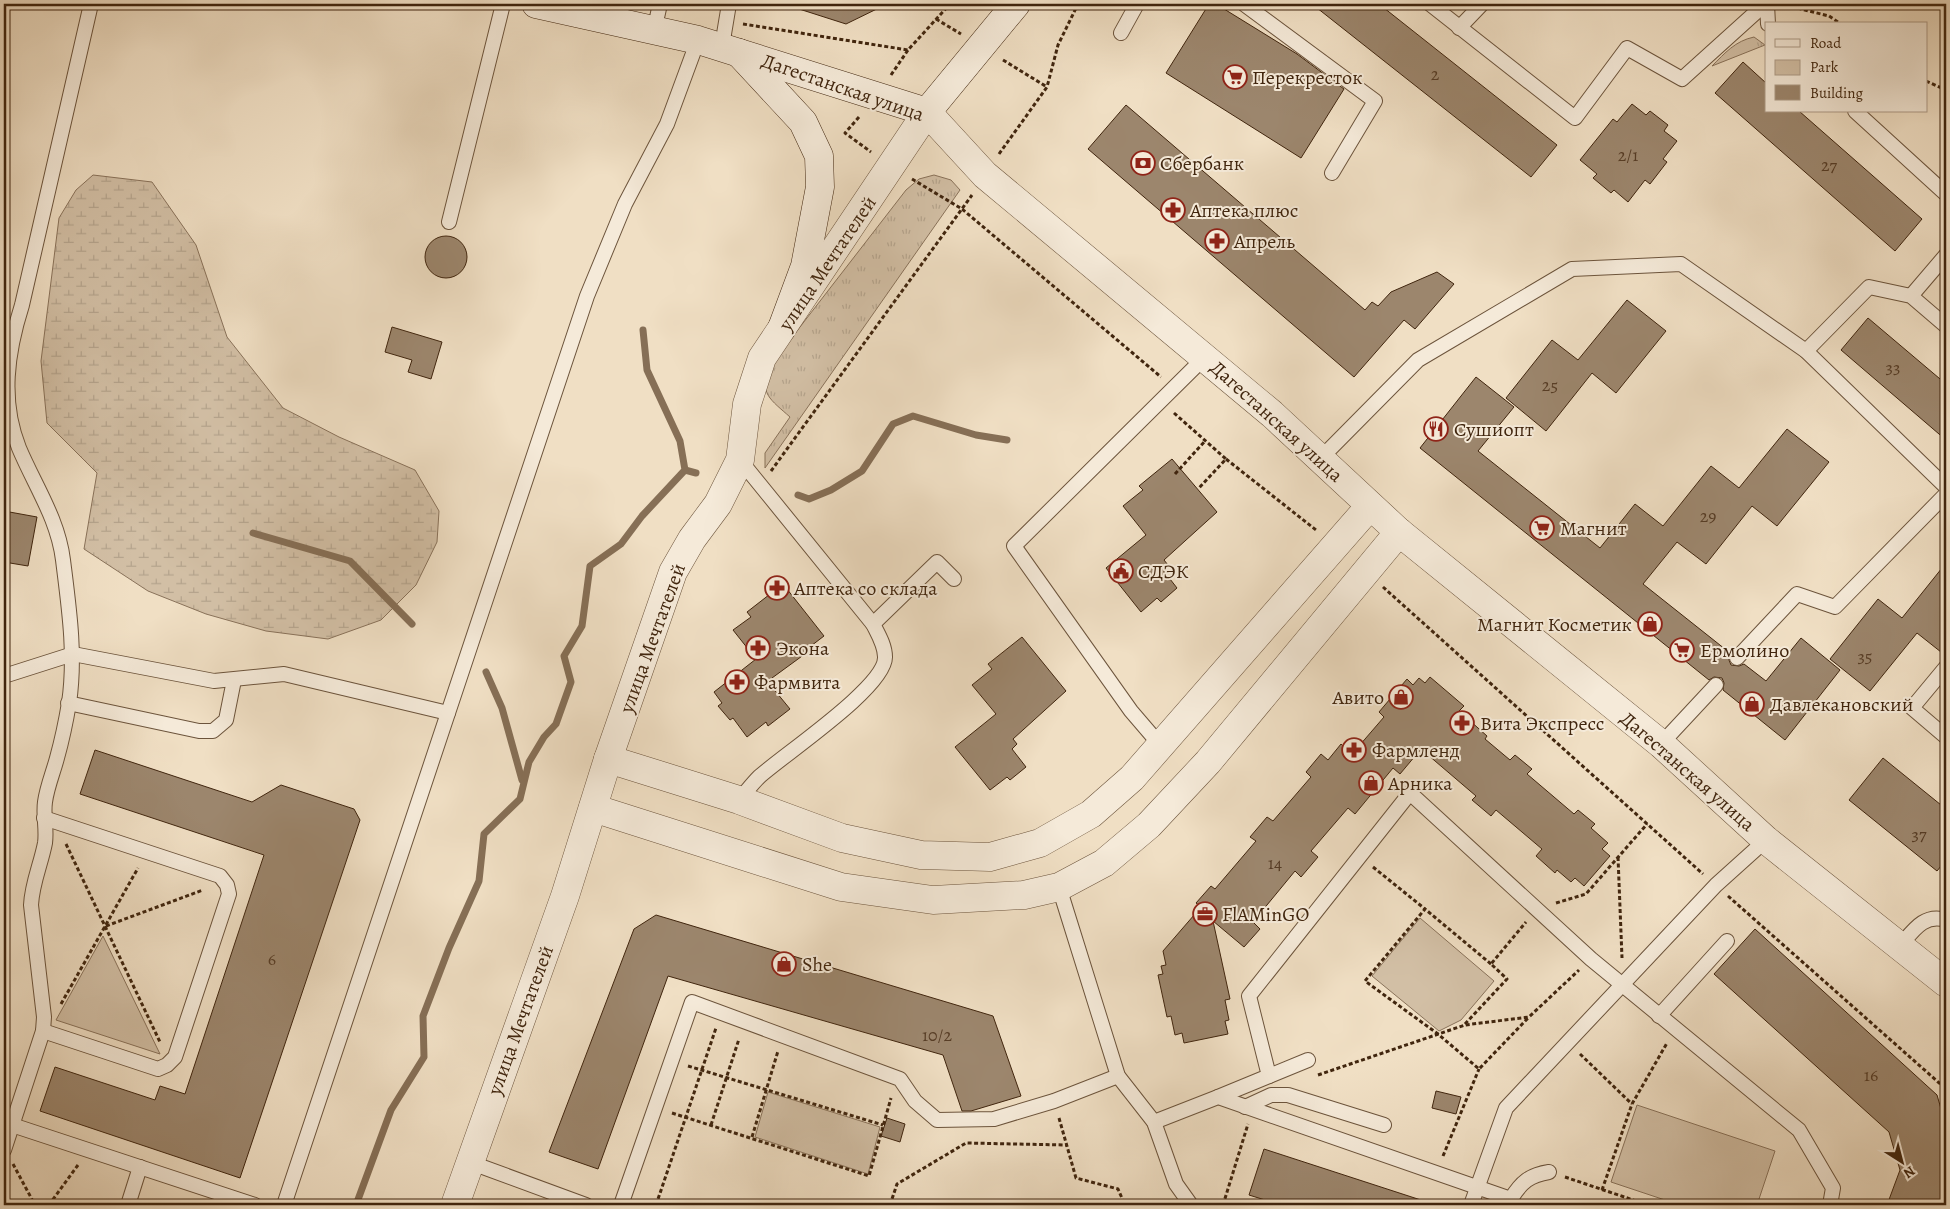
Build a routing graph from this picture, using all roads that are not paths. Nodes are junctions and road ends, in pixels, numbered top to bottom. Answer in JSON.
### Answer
{"nodes":[{"id":1,"x":91,"y":4,"type":"edge"},
{"id":2,"x":503,"y":4,"type":"edge"},
{"id":3,"x":536,"y":4,"type":"edge"},
{"id":4,"x":660,"y":4,"type":"edge"},
{"id":5,"x":729,"y":4,"type":"edge"},
{"id":6,"x":1016,"y":4,"type":"edge"},
{"id":7,"x":1137,"y":4,"type":"edge"},
{"id":8,"x":1244,"y":4,"type":"edge"},
{"id":9,"x":1430,"y":4,"type":"edge"},
{"id":10,"x":1482,"y":4,"type":"edge"},
{"id":11,"x":1766,"y":4,"type":"edge"},
{"id":12,"x":1768,"y":22,"type":"edge"},
{"id":13,"x":1460,"y":28,"type":"junction"},
{"id":14,"x":654,"y":31,"type":"junction"},
{"id":15,"x":1121,"y":33,"type":"dead end"},
{"id":16,"x":720,"y":39,"type":"junction"},
{"id":17,"x":927,"y":112,"type":"junction"},
{"id":18,"x":1856,"y":112,"type":"edge"},
{"id":19,"x":1332,"y":173,"type":"dead end"},
{"id":20,"x":1946,"y":194,"type":"edge"},
{"id":21,"x":448,"y":222,"type":"dead end"},
{"id":22,"x":1946,"y":255,"type":"edge"},
{"id":23,"x":1911,"y":296,"type":"junction"},
{"id":24,"x":1946,"y":326,"type":"edge"},
{"id":25,"x":782,"y":328,"type":"junction"},
{"id":26,"x":1806,"y":351,"type":"junction"},
{"id":27,"x":1205,"y":357,"type":"junction"},
{"id":28,"x":1321,"y":458,"type":"junction"},
{"id":29,"x":740,"y":460,"type":"junction"},
{"id":30,"x":1946,"y":487,"type":"edge"},
{"id":31,"x":1946,"y":494,"type":"edge"},
{"id":32,"x":1370,"y":506,"type":"junction"},
{"id":33,"x":1399,"y":532,"type":"junction"},
{"id":34,"x":954,"y":579,"type":"dead end"},
{"id":35,"x":873,"y":624,"type":"junction"},
{"id":36,"x":72,"y":654,"type":"junction"},
{"id":37,"x":1737,"y":658,"type":"dead end"},
{"id":38,"x":1946,"y":667,"type":"edge"},
{"id":39,"x":4,"y":676,"type":"edge"},
{"id":40,"x":234,"y":680,"type":"junction"},
{"id":41,"x":1716,"y":685,"type":"dead end"},
{"id":42,"x":68,"y":703,"type":"junction"},
{"id":43,"x":448,"y":713,"type":"junction"},
{"id":44,"x":1946,"y":737,"type":"edge"},
{"id":45,"x":1661,"y":744,"type":"junction"},
{"id":46,"x":1161,"y":746,"type":"junction"},
{"id":47,"x":608,"y":759,"type":"junction"},
{"id":48,"x":739,"y":800,"type":"junction"},
{"id":49,"x":593,"y":808,"type":"junction"},
{"id":50,"x":49,"y":820,"type":"junction"},
{"id":51,"x":1766,"y":840,"type":"junction"},
{"id":52,"x":1059,"y":887,"type":"junction"},
{"id":53,"x":1946,"y":920,"type":"edge"},
{"id":54,"x":1727,"y":941,"type":"dead end"},
{"id":55,"x":1900,"y":946,"type":"junction"},
{"id":56,"x":1946,"y":983,"type":"edge"},
{"id":57,"x":1623,"y":986,"type":"junction"},
{"id":58,"x":1659,"y":1016,"type":"junction"},
{"id":59,"x":44,"y":1032,"type":"junction"},
{"id":60,"x":1308,"y":1060,"type":"dead end"},
{"id":61,"x":1118,"y":1076,"type":"junction"},
{"id":62,"x":1269,"y":1076,"type":"junction"},
{"id":63,"x":1218,"y":1098,"type":"junction"},
{"id":64,"x":1248,"y":1108,"type":"junction"},
{"id":65,"x":1154,"y":1122,"type":"junction"},
{"id":66,"x":12,"y":1125,"type":"junction"},
{"id":67,"x":1384,"y":1125,"type":"dead end"},
{"id":68,"x":4,"y":1150,"type":"edge"},
{"id":69,"x":469,"y":1162,"type":"junction"},
{"id":70,"x":140,"y":1167,"type":"junction"},
{"id":71,"x":1549,"y":1172,"type":"road end"},
{"id":72,"x":1476,"y":1188,"type":"junction"},
{"id":73,"x":1511,"y":1202,"type":"edge"},
{"id":74,"x":128,"y":1205,"type":"edge"},
{"id":75,"x":255,"y":1205,"type":"edge"},
{"id":76,"x":284,"y":1205,"type":"edge"},
{"id":77,"x":455,"y":1205,"type":"edge"},
{"id":78,"x":586,"y":1205,"type":"edge"},
{"id":79,"x":621,"y":1205,"type":"edge"},
{"id":80,"x":1191,"y":1205,"type":"edge"},
{"id":81,"x":1471,"y":1205,"type":"edge"},
{"id":82,"x":1830,"y":1205,"type":"edge"}],
"edges":[{"from":1,"to":36,"type":"lane"},
{"from":2,"to":21,"type":"lane"},
{"from":3,"to":14,"type":"street","name":"Дагестанская улица"},
{"from":4,"to":14,"type":"lane"},
{"from":5,"to":16,"type":"lane"},
{"from":6,"to":17,"type":"street","name":"улица Мечтателей"},
{"from":7,"to":15,"type":"lane"},
{"from":8,"to":19,"type":"lane"},
{"from":9,"to":13,"type":"lane"},
{"from":10,"to":13,"type":"lane"},
{"from":11,"to":12,"type":"lane"},
{"from":11,"to":13,"type":"lane"},
{"from":14,"to":16,"type":"street","name":"Дагестанская улица"},
{"from":16,"to":17,"type":"street","name":"Дагестанская улица"},
{"from":16,"to":25,"type":"street"},
{"from":16,"to":43,"type":"lane"},
{"from":17,"to":25,"type":"street","name":"улица Мечтателей"},
{"from":17,"to":27,"type":"street","name":"Дагестанская улица"},
{"from":18,"to":20,"type":"lane"},
{"from":22,"to":23,"type":"lane"},
{"from":23,"to":24,"type":"lane"},
{"from":23,"to":26,"type":"lane"},
{"from":25,"to":29,"type":"street","name":"улица Мечтателей"},
{"from":26,"to":28,"type":"lane"},
{"from":26,"to":30,"type":"lane"},
{"from":27,"to":28,"type":"street","name":"Дагестанская улица"},
{"from":27,"to":46,"type":"lane"},
{"from":28,"to":32,"type":"street","name":"Дагестанская улица"},
{"from":29,"to":35,"type":"lane"},
{"from":29,"to":47,"type":"street","name":"улица Мечтателей"},
{"from":31,"to":37,"type":"lane"},
{"from":32,"to":33,"type":"street","name":"Дагестанская улица"},
{"from":32,"to":46,"type":"street"},
{"from":33,"to":45,"type":"street","name":"Дагестанская улица"},
{"from":33,"to":52,"type":"street"},
{"from":34,"to":35,"type":"lane"},
{"from":35,"to":48,"type":"lane"},
{"from":36,"to":39,"type":"lane"},
{"from":36,"to":40,"type":"lane"},
{"from":36,"to":42,"type":"lane"},
{"from":38,"to":44,"type":"lane"},
{"from":40,"to":42,"type":"lane"},
{"from":40,"to":43,"type":"lane"},
{"from":41,"to":45,"type":"lane"},
{"from":42,"to":50,"type":"lane"},
{"from":43,"to":76,"type":"lane"},
{"from":45,"to":51,"type":"street","name":"Дагестанская улица"},
{"from":46,"to":48,"type":"street"},
{"from":47,"to":48,"type":"street"},
{"from":47,"to":49,"type":"street","name":"улица Мечтателей"},
{"from":49,"to":52,"type":"street"},
{"from":49,"to":69,"type":"street","name":"улица Мечтателей"},
{"from":50,"to":59,"type":"lane"},
{"from":50,"to":59,"type":"lane"},
{"from":51,"to":55,"type":"street","name":"Дагестанская улица"},
{"from":51,"to":57,"type":"lane"},
{"from":52,"to":61,"type":"lane"},
{"from":53,"to":55,"type":"lane"},
{"from":54,"to":58,"type":"lane"},
{"from":55,"to":56,"type":"street","name":"Дагестанская улица"},
{"from":57,"to":58,"type":"lane"},
{"from":57,"to":62,"type":"lane"},
{"from":57,"to":72,"type":"lane"},
{"from":58,"to":82,"type":"lane"},
{"from":59,"to":66,"type":"lane"},
{"from":60,"to":62,"type":"lane"},
{"from":61,"to":65,"type":"lane"},
{"from":61,"to":79,"type":"lane"},
{"from":62,"to":63,"type":"lane"},
{"from":63,"to":64,"type":"lane"},
{"from":63,"to":65,"type":"lane"},
{"from":64,"to":67,"type":"lane"},
{"from":64,"to":72,"type":"lane"},
{"from":65,"to":80,"type":"lane"},
{"from":66,"to":68,"type":"lane"},
{"from":66,"to":70,"type":"lane"},
{"from":69,"to":77,"type":"street","name":"улица Мечтателей"},
{"from":69,"to":78,"type":"lane"},
{"from":70,"to":74,"type":"lane"},
{"from":70,"to":75,"type":"lane"},
{"from":71,"to":73,"type":"lane"},
{"from":72,"to":73,"type":"lane"},
{"from":72,"to":81,"type":"lane"}]}
